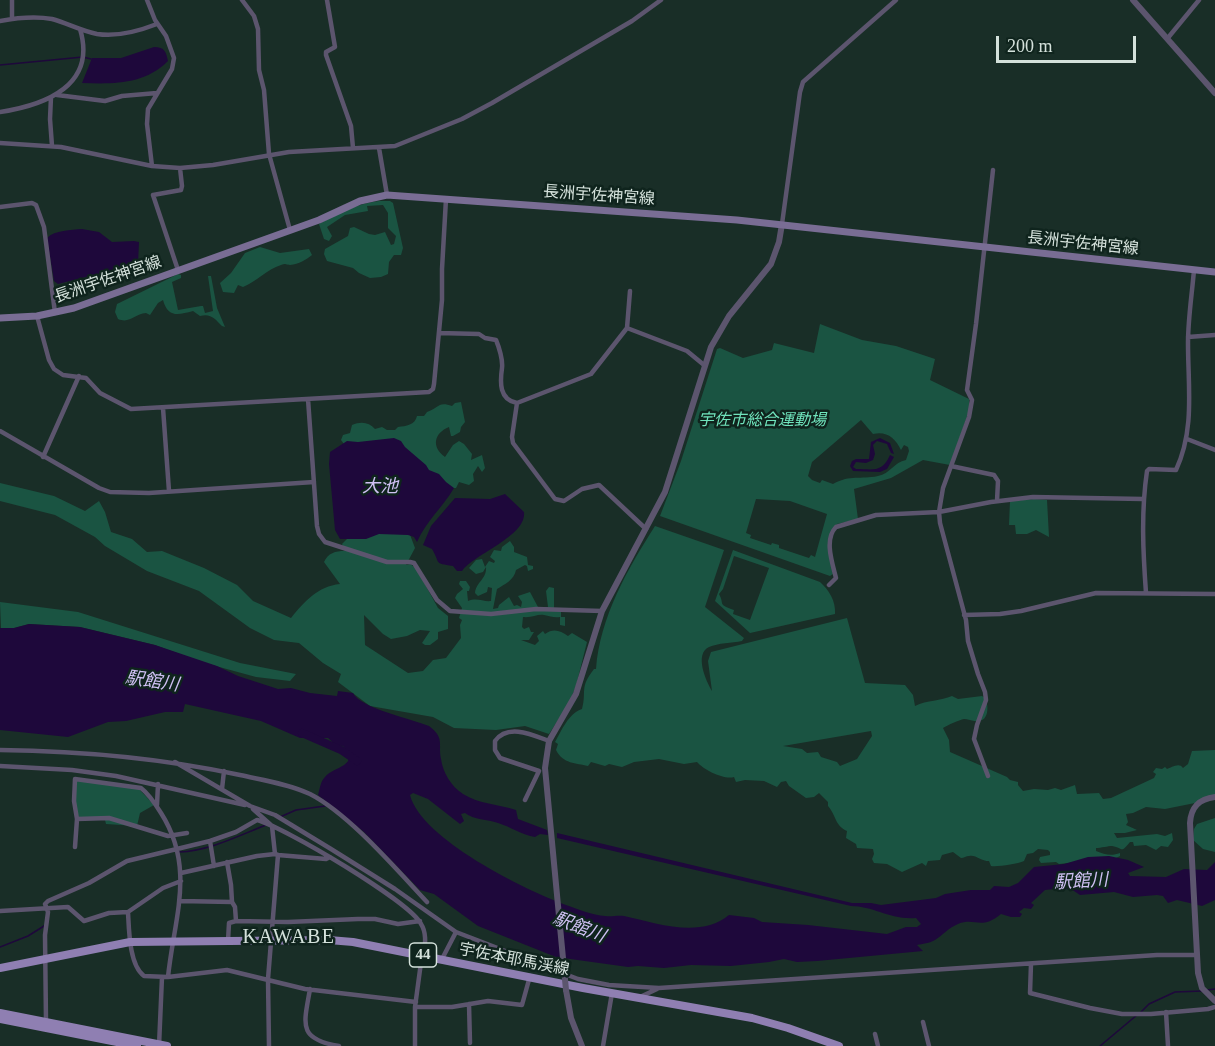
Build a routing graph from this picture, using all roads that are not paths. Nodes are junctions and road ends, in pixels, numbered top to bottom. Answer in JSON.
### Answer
{"nodes":[{"id":1,"x":12,"y":0,"type":"edge"},
{"id":2,"x":147,"y":0,"type":"edge"},
{"id":3,"x":242,"y":0,"type":"edge"},
{"id":4,"x":327,"y":0,"type":"edge"},
{"id":5,"x":661,"y":0,"type":"edge"},
{"id":6,"x":897,"y":0,"type":"edge"},
{"id":7,"x":1133,"y":0,"type":"edge"},
{"id":8,"x":1199,"y":0,"type":"edge"},
{"id":9,"x":12,"y":19,"type":"junction"},
{"id":10,"x":0,"y":21,"type":"edge"},
{"id":11,"x":157,"y":24,"type":"junction"},
{"id":12,"x":80,"y":29,"type":"junction"},
{"id":13,"x":1167,"y":39,"type":"junction"},
{"id":14,"x":157,"y":93,"type":"junction"},
{"id":15,"x":1215,"y":93,"type":"edge"},
{"id":16,"x":54,"y":96,"type":"junction"},
{"id":17,"x":0,"y":112,"type":"edge"},
{"id":18,"x":0,"y":143,"type":"edge"},
{"id":19,"x":52,"y":146,"type":"junction"},
{"id":20,"x":353,"y":148,"type":"junction"},
{"id":21,"x":379,"y":148,"type":"junction"},
{"id":22,"x":268,"y":154,"type":"junction"},
{"id":23,"x":152,"y":166,"type":"junction"},
{"id":24,"x":180,"y":168,"type":"junction"},
{"id":25,"x":993,"y":170,"type":"dead end"},
{"id":26,"x":387,"y":195,"type":"junction"},
{"id":27,"x":446,"y":199,"type":"junction"},
{"id":28,"x":0,"y":207,"type":"edge"},
{"id":29,"x":782,"y":224,"type":"junction"},
{"id":30,"x":290,"y":230,"type":"junction"},
{"id":31,"x":984,"y":247,"type":"junction"},
{"id":32,"x":178,"y":270,"type":"junction"},
{"id":33,"x":1194,"y":270,"type":"junction"},
{"id":34,"x":1215,"y":272,"type":"edge"},
{"id":35,"x":630,"y":291,"type":"dead end"},
{"id":36,"x":55,"y":313,"type":"junction"},
{"id":37,"x":37,"y":316,"type":"junction"},
{"id":38,"x":0,"y":318,"type":"edge"},
{"id":39,"x":627,"y":328,"type":"junction"},
{"id":40,"x":438,"y":333,"type":"junction"},
{"id":41,"x":1215,"y":335,"type":"edge"},
{"id":42,"x":1188,"y":337,"type":"junction"},
{"id":43,"x":704,"y":365,"type":"junction"},
{"id":44,"x":79,"y":376,"type":"junction"},
{"id":45,"x":308,"y":399,"type":"junction"},
{"id":46,"x":517,"y":403,"type":"junction"},
{"id":47,"x":163,"y":408,"type":"junction"},
{"id":48,"x":0,"y":431,"type":"edge"},
{"id":49,"x":1187,"y":439,"type":"junction"},
{"id":50,"x":1215,"y":450,"type":"edge"},
{"id":51,"x":43,"y":457,"type":"junction"},
{"id":52,"x":951,"y":466,"type":"junction"},
{"id":53,"x":314,"y":482,"type":"junction"},
{"id":54,"x":169,"y":491,"type":"junction"},
{"id":55,"x":1143,"y":499,"type":"junction"},
{"id":56,"x":997,"y":501,"type":"junction"},
{"id":57,"x":939,"y":512,"type":"junction"},
{"id":58,"x":646,"y":529,"type":"junction"},
{"id":59,"x":829,"y":585,"type":"dead end"},
{"id":60,"x":1146,"y":593,"type":"junction"},
{"id":61,"x":1215,"y":594,"type":"edge"},
{"id":62,"x":602,"y":611,"type":"junction"},
{"id":63,"x":964,"y":615,"type":"junction"},
{"id":64,"x":549,"y":741,"type":"junction"},
{"id":65,"x":0,"y":750,"type":"edge"},
{"id":66,"x":175,"y":762,"type":"junction"},
{"id":67,"x":0,"y":766,"type":"edge"},
{"id":68,"x":224,"y":771,"type":"junction"},
{"id":69,"x":988,"y":776,"type":"dead end"},
{"id":70,"x":158,"y":784,"type":"junction"},
{"id":71,"x":222,"y":789,"type":"junction"},
{"id":72,"x":1215,"y":797,"type":"edge"},
{"id":73,"x":525,"y":800,"type":"dead end"},
{"id":74,"x":250,"y":806,"type":"junction"},
{"id":75,"x":157,"y":807,"type":"junction"},
{"id":76,"x":77,"y":819,"type":"junction"},
{"id":77,"x":272,"y":826,"type":"junction"},
{"id":78,"x":187,"y":833,"type":"dead end"},
{"id":79,"x":174,"y":836,"type":"junction"},
{"id":80,"x":210,"y":842,"type":"junction"},
{"id":81,"x":75,"y":847,"type":"dead end"},
{"id":82,"x":178,"y":850,"type":"junction"},
{"id":83,"x":277,"y":855,"type":"junction"},
{"id":84,"x":330,"y":857,"type":"junction"},
{"id":85,"x":226,"y":862,"type":"junction"},
{"id":86,"x":214,"y":866,"type":"junction"},
{"id":87,"x":181,"y":873,"type":"junction"},
{"id":88,"x":181,"y":881,"type":"junction"},
{"id":89,"x":180,"y":901,"type":"junction"},
{"id":90,"x":232,"y":902,"type":"junction"},
{"id":91,"x":427,"y":902,"type":"dead end"},
{"id":92,"x":47,"y":909,"type":"junction"},
{"id":93,"x":0,"y":911,"type":"edge"},
{"id":94,"x":128,"y":912,"type":"junction"},
{"id":95,"x":236,"y":921,"type":"junction"},
{"id":96,"x":272,"y":921,"type":"junction"},
{"id":97,"x":420,"y":921,"type":"junction"},
{"id":98,"x":456,"y":932,"type":"junction"},
{"id":99,"x":228,"y":940,"type":"junction"},
{"id":100,"x":270,"y":940,"type":"junction"},
{"id":101,"x":171,"y":941,"type":"junction"},
{"id":102,"x":130,"y":942,"type":"junction"},
{"id":103,"x":1196,"y":953,"type":"junction"},
{"id":104,"x":423,"y":955,"type":"junction"},
{"id":105,"x":45,"y":958,"type":"junction"},
{"id":106,"x":442,"y":959,"type":"junction"},
{"id":107,"x":1031,"y":964,"type":"junction"},
{"id":108,"x":0,"y":968,"type":"edge"},
{"id":109,"x":530,"y":976,"type":"junction"},
{"id":110,"x":165,"y":977,"type":"junction"},
{"id":111,"x":268,"y":979,"type":"junction"},
{"id":112,"x":659,"y":988,"type":"junction"},
{"id":113,"x":310,"y":989,"type":"junction"},
{"id":114,"x":612,"y":993,"type":"junction"},
{"id":115,"x":639,"y":998,"type":"junction"},
{"id":116,"x":1215,"y":1001,"type":"edge"},
{"id":117,"x":415,"y":1004,"type":"junction"},
{"id":118,"x":469,"y":1004,"type":"junction"},
{"id":119,"x":1215,"y":1006,"type":"edge"},
{"id":120,"x":452,"y":1007,"type":"junction"},
{"id":121,"x":1166,"y":1012,"type":"junction"},
{"id":122,"x":0,"y":1013,"type":"edge"},
{"id":123,"x":451,"y":1016,"type":"dead end"},
{"id":124,"x":0,"y":1019,"type":"edge"},
{"id":125,"x":46,"y":1022,"type":"junction"},
{"id":126,"x":923,"y":1022,"type":"dead end"},
{"id":127,"x":875,"y":1034,"type":"dead end"},
{"id":128,"x":470,"y":1043,"type":"dead end"},
{"id":129,"x":137,"y":1046,"type":"edge"},
{"id":130,"x":162,"y":1046,"type":"edge"},
{"id":131,"x":269,"y":1046,"type":"edge"},
{"id":132,"x":339,"y":1046,"type":"edge"},
{"id":133,"x":415,"y":1046,"type":"edge"},
{"id":134,"x":582,"y":1046,"type":"edge"},
{"id":135,"x":603,"y":1046,"type":"edge"},
{"id":136,"x":839,"y":1046,"type":"edge"},
{"id":137,"x":878,"y":1046,"type":"edge"},
{"id":138,"x":930,"y":1046,"type":"edge"},
{"id":139,"x":1168,"y":1046,"type":"edge"}],
"edges":[{"from":1,"to":9,"type":"street"},
{"from":2,"to":11,"type":"street"},
{"from":3,"to":22,"type":"street"},
{"from":4,"to":20,"type":"street"},
{"from":5,"to":21,"type":"street"},
{"from":6,"to":29,"type":"street"},
{"from":7,"to":13,"type":"street"},
{"from":8,"to":13,"type":"street"},
{"from":9,"to":10,"type":"street"},
{"from":9,"to":12,"type":"street"},
{"from":11,"to":12,"type":"street"},
{"from":11,"to":14,"type":"street"},
{"from":12,"to":16,"type":"street"},
{"from":13,"to":15,"type":"street"},
{"from":14,"to":16,"type":"street"},
{"from":14,"to":23,"type":"street"},
{"from":16,"to":17,"type":"street"},
{"from":16,"to":19,"type":"street"},
{"from":18,"to":19,"type":"street"},
{"from":19,"to":23,"type":"street"},
{"from":20,"to":21,"type":"street"},
{"from":20,"to":22,"type":"street"},
{"from":21,"to":26,"type":"street"},
{"from":22,"to":24,"type":"street"},
{"from":22,"to":30,"type":"street"},
{"from":23,"to":24,"type":"street"},
{"from":24,"to":32,"type":"street"},
{"from":25,"to":31,"type":"street"},
{"from":26,"to":27,"type":"main road","name":"長洲宇佐神宮線"},
{"from":26,"to":30,"type":"main road","name":"長洲宇佐神宮線"},
{"from":27,"to":29,"type":"main road","name":"長洲宇佐神宮線"},
{"from":27,"to":40,"type":"street"},
{"from":28,"to":36,"type":"street"},
{"from":29,"to":31,"type":"main road","name":"長洲宇佐神宮線"},
{"from":29,"to":43,"type":"street"},
{"from":30,"to":32,"type":"main road","name":"長洲宇佐神宮線"},
{"from":31,"to":33,"type":"main road","name":"長洲宇佐神宮線"},
{"from":31,"to":52,"type":"street"},
{"from":32,"to":36,"type":"main road","name":"長洲宇佐神宮線"},
{"from":33,"to":34,"type":"main road","name":"長洲宇佐神宮線"},
{"from":33,"to":42,"type":"street"},
{"from":35,"to":39,"type":"street"},
{"from":36,"to":37,"type":"main road","name":"長洲宇佐神宮線"},
{"from":37,"to":38,"type":"main road","name":"長洲宇佐神宮線"},
{"from":37,"to":44,"type":"street"},
{"from":39,"to":43,"type":"street"},
{"from":39,"to":46,"type":"street"},
{"from":40,"to":45,"type":"street"},
{"from":40,"to":46,"type":"street"},
{"from":41,"to":42,"type":"street"},
{"from":42,"to":49,"type":"street"},
{"from":43,"to":58,"type":"street"},
{"from":44,"to":47,"type":"street"},
{"from":44,"to":51,"type":"street"},
{"from":45,"to":47,"type":"street"},
{"from":45,"to":53,"type":"street"},
{"from":46,"to":58,"type":"street"},
{"from":47,"to":54,"type":"street"},
{"from":48,"to":51,"type":"street"},
{"from":49,"to":50,"type":"street"},
{"from":49,"to":55,"type":"street"},
{"from":51,"to":54,"type":"street"},
{"from":52,"to":56,"type":"street"},
{"from":52,"to":57,"type":"street"},
{"from":53,"to":54,"type":"street"},
{"from":53,"to":62,"type":"street"},
{"from":55,"to":56,"type":"street"},
{"from":55,"to":60,"type":"street"},
{"from":56,"to":57,"type":"street"},
{"from":57,"to":59,"type":"street"},
{"from":57,"to":63,"type":"street"},
{"from":58,"to":62,"type":"street"},
{"from":60,"to":61,"type":"street"},
{"from":60,"to":63,"type":"street"},
{"from":62,"to":64,"type":"street"},
{"from":63,"to":69,"type":"street"},
{"from":64,"to":73,"type":"street"},
{"from":64,"to":134,"type":"street","bridge":true},
{"from":65,"to":66,"type":"street"},
{"from":66,"to":68,"type":"street"},
{"from":66,"to":71,"type":"street"},
{"from":67,"to":70,"type":"street"},
{"from":68,"to":71,"type":"street"},
{"from":68,"to":91,"type":"street"},
{"from":70,"to":74,"type":"street"},
{"from":70,"to":75,"type":"street"},
{"from":71,"to":74,"type":"street"},
{"from":72,"to":103,"type":"street"},
{"from":74,"to":77,"type":"street"},
{"from":74,"to":98,"type":"street"},
{"from":75,"to":76,"type":"street"},
{"from":75,"to":79,"type":"street"},
{"from":76,"to":79,"type":"street"},
{"from":76,"to":81,"type":"street"},
{"from":77,"to":80,"type":"street"},
{"from":77,"to":83,"type":"street"},
{"from":77,"to":84,"type":"street"},
{"from":78,"to":79,"type":"street"},
{"from":79,"to":82,"type":"street"},
{"from":80,"to":82,"type":"street"},
{"from":80,"to":86,"type":"street"},
{"from":82,"to":87,"type":"street"},
{"from":82,"to":92,"type":"street"},
{"from":83,"to":84,"type":"street"},
{"from":83,"to":85,"type":"street"},
{"from":83,"to":96,"type":"street"},
{"from":84,"to":97,"type":"street"},
{"from":85,"to":86,"type":"street"},
{"from":85,"to":90,"type":"street"},
{"from":86,"to":87,"type":"street"},
{"from":87,"to":88,"type":"street"},
{"from":88,"to":89,"type":"street"},
{"from":88,"to":94,"type":"street"},
{"from":89,"to":90,"type":"street"},
{"from":89,"to":101,"type":"street"},
{"from":90,"to":95,"type":"street"},
{"from":92,"to":93,"type":"street"},
{"from":92,"to":94,"type":"street"},
{"from":92,"to":105,"type":"street"},
{"from":94,"to":102,"type":"street"},
{"from":95,"to":96,"type":"street"},
{"from":95,"to":99,"type":"street"},
{"from":96,"to":97,"type":"street"},
{"from":96,"to":100,"type":"street"},
{"from":97,"to":104,"type":"street"},
{"from":98,"to":106,"type":"street"},
{"from":98,"to":112,"type":"street"},
{"from":99,"to":100,"type":"main road","name":"宇佐本耶馬渓線","number":"44"},
{"from":99,"to":101,"type":"main road","name":"宇佐本耶馬渓線","number":"44"},
{"from":100,"to":104,"type":"main road","name":"宇佐本耶馬渓線","number":"44"},
{"from":100,"to":111,"type":"street"},
{"from":101,"to":102,"type":"main road","name":"宇佐本耶馬渓線","number":"44"},
{"from":101,"to":110,"type":"street"},
{"from":102,"to":105,"type":"main road","name":"宇佐本耶馬渓線","number":"44"},
{"from":102,"to":110,"type":"street"},
{"from":103,"to":107,"type":"street"},
{"from":103,"to":116,"type":"street"},
{"from":104,"to":106,"type":"main road","name":"宇佐本耶馬渓線","number":"44"},
{"from":104,"to":117,"type":"street"},
{"from":105,"to":108,"type":"main road","name":"宇佐本耶馬渓線","number":"44"},
{"from":105,"to":125,"type":"street"},
{"from":106,"to":109,"type":"main road","name":"宇佐本耶馬渓線","number":"44"},
{"from":107,"to":112,"type":"street"},
{"from":107,"to":121,"type":"street"},
{"from":109,"to":114,"type":"main road","name":"宇佐本耶馬渓線","number":"44"},
{"from":109,"to":118,"type":"street"},
{"from":110,"to":111,"type":"street"},
{"from":110,"to":130,"type":"street"},
{"from":111,"to":113,"type":"street"},
{"from":111,"to":131,"type":"street"},
{"from":112,"to":115,"type":"street"},
{"from":113,"to":117,"type":"street"},
{"from":113,"to":132,"type":"street"},
{"from":114,"to":115,"type":"main road","name":"宇佐本耶馬渓線","number":"44"},
{"from":114,"to":135,"type":"street"},
{"from":115,"to":136,"type":"main road","name":"宇佐本耶馬渓線","number":"44"},
{"from":117,"to":120,"type":"street"},
{"from":117,"to":133,"type":"street"},
{"from":118,"to":120,"type":"street"},
{"from":118,"to":128,"type":"street"},
{"from":119,"to":121,"type":"street"},
{"from":120,"to":123,"type":"street"},
{"from":121,"to":139,"type":"street"},
{"from":122,"to":125,"type":"main road"},
{"from":124,"to":129,"type":"main road"},
{"from":125,"to":130,"type":"main road"},
{"from":126,"to":138,"type":"street"},
{"from":127,"to":137,"type":"street"}]}
